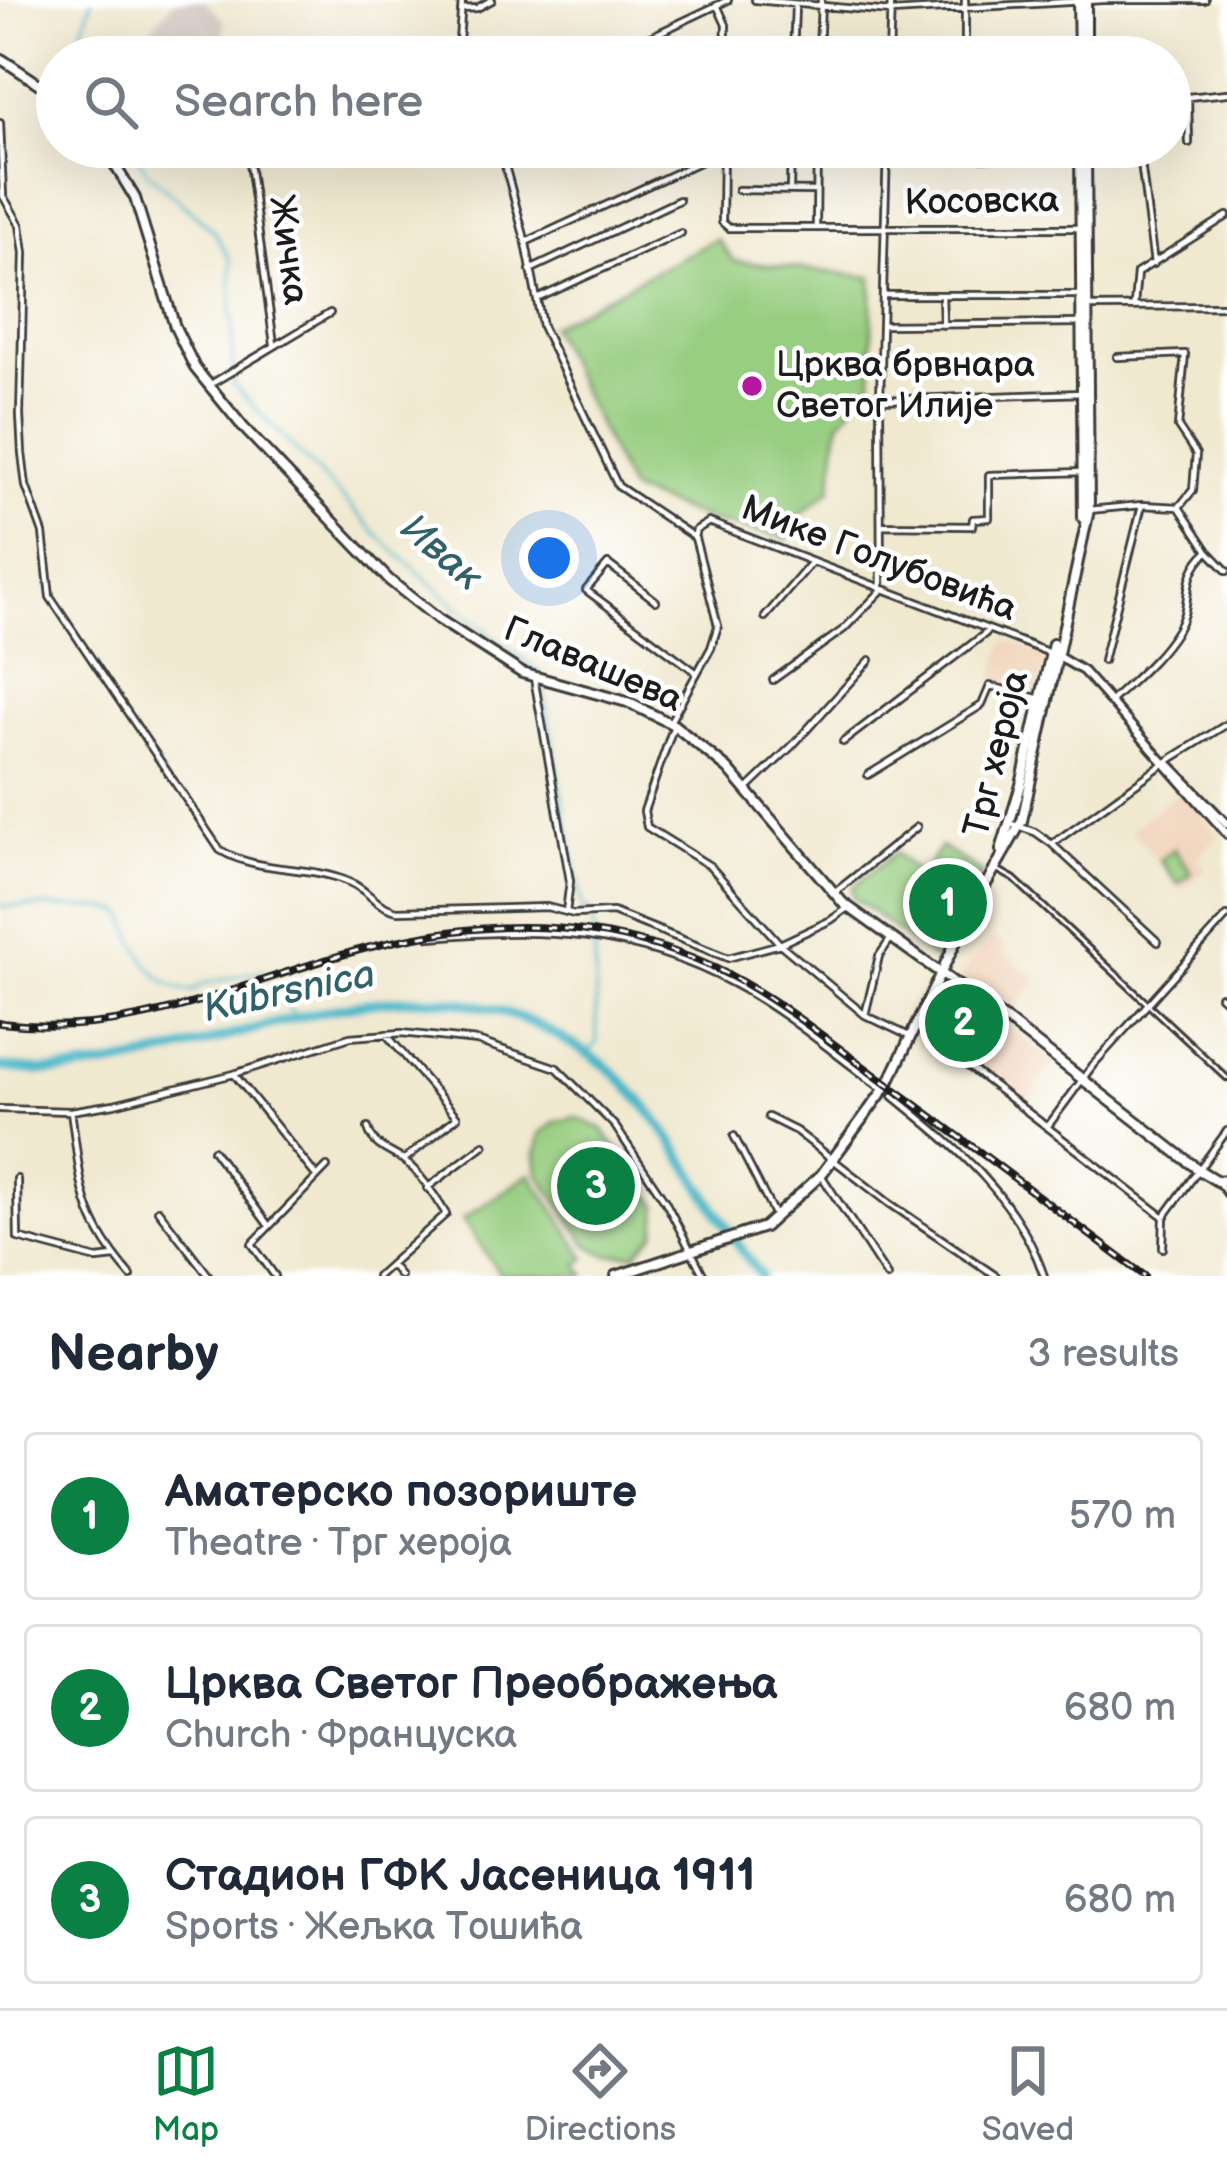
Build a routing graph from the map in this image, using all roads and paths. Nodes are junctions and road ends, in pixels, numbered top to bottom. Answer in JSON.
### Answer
{"nodes":[{"id":1,"x":462,"y":0,"type":"edge"},
{"id":2,"x":492,"y":0,"type":"edge"},
{"id":3,"x":728,"y":0,"type":"edge"},
{"id":4,"x":755,"y":0,"type":"edge"},
{"id":5,"x":891,"y":0,"type":"edge"},
{"id":6,"x":965,"y":0,"type":"edge"},
{"id":7,"x":1205,"y":0,"type":"edge"},
{"id":8,"x":1082,"y":2,"type":"edge"},
{"id":9,"x":820,"y":4,"type":"edge"},
{"id":10,"x":717,"y":5,"type":"junction"},
{"id":11,"x":795,"y":6,"type":"junction"},
{"id":12,"x":461,"y":9,"type":"junction"},
{"id":13,"x":964,"y":9,"type":"junction"},
{"id":14,"x":891,"y":12,"type":"junction"},
{"id":15,"x":459,"y":36,"type":"edge"},
{"id":16,"x":652,"y":36,"type":"edge"},
{"id":17,"x":726,"y":36,"type":"edge"},
{"id":18,"x":794,"y":36,"type":"edge"},
{"id":19,"x":819,"y":36,"type":"edge"},
{"id":20,"x":890,"y":36,"type":"edge"},
{"id":21,"x":965,"y":36,"type":"edge"},
{"id":22,"x":1083,"y":36,"type":"edge"},
{"id":23,"x":1,"y":56,"type":"edge"},
{"id":24,"x":36,"y":81,"type":"edge"},
{"id":25,"x":1227,"y":93,"type":"edge"},
{"id":26,"x":1191,"y":97,"type":"edge"},
{"id":27,"x":0,"y":123,"type":"edge"},
{"id":28,"x":117,"y":168,"type":"edge"},
{"id":29,"x":250,"y":168,"type":"edge"},
{"id":30,"x":508,"y":168,"type":"edge"},
{"id":31,"x":683,"y":168,"type":"edge"},
{"id":32,"x":723,"y":168,"type":"edge"},
{"id":33,"x":791,"y":168,"type":"edge"},
{"id":34,"x":817,"y":168,"type":"edge"},
{"id":35,"x":886,"y":168,"type":"edge"},
{"id":36,"x":1082,"y":168,"type":"edge"},
{"id":37,"x":1082,"y":168,"type":"edge"},
{"id":38,"x":1142,"y":168,"type":"edge"},
{"id":39,"x":738,"y":190,"type":"dead end"},
{"id":40,"x":790,"y":190,"type":"junction"},
{"id":41,"x":816,"y":190,"type":"junction"},
{"id":42,"x":680,"y":200,"type":"dead end"},
{"id":43,"x":1227,"y":216,"type":"edge"},
{"id":44,"x":816,"y":227,"type":"junction"},
{"id":45,"x":1081,"y":228,"type":"junction"},
{"id":46,"x":884,"y":230,"type":"junction"},
{"id":47,"x":681,"y":233,"type":"dead end"},
{"id":48,"x":526,"y":243,"type":"junction"},
{"id":49,"x":1154,"y":264,"type":"junction"},
{"id":50,"x":530,"y":269,"type":"junction"},
{"id":51,"x":942,"y":295,"type":"junction"},
{"id":52,"x":883,"y":296,"type":"junction"},
{"id":53,"x":1083,"y":296,"type":"junction"},
{"id":54,"x":536,"y":299,"type":"junction"},
{"id":55,"x":1134,"y":305,"type":"junction"},
{"id":56,"x":1227,"y":306,"type":"edge"},
{"id":57,"x":1085,"y":307,"type":"junction"},
{"id":58,"x":330,"y":313,"type":"dead end"},
{"id":59,"x":1083,"y":323,"type":"junction"},
{"id":60,"x":882,"y":325,"type":"junction"},
{"id":61,"x":943,"y":325,"type":"junction"},
{"id":62,"x":274,"y":344,"type":"junction"},
{"id":63,"x":1117,"y":357,"type":"dead end"},
{"id":64,"x":208,"y":386,"type":"junction"},
{"id":65,"x":1083,"y":393,"type":"junction"},
{"id":66,"x":880,"y":400,"type":"junction"},
{"id":67,"x":1083,"y":472,"type":"junction"},
{"id":68,"x":1142,"y":505,"type":"junction"},
{"id":69,"x":1179,"y":507,"type":"junction"},
{"id":70,"x":1089,"y":510,"type":"junction"},
{"id":71,"x":882,"y":525,"type":"junction"},
{"id":72,"x":694,"y":537,"type":"junction"},
{"id":73,"x":1208,"y":551,"type":"junction"},
{"id":74,"x":812,"y":562,"type":"junction"},
{"id":75,"x":1227,"y":571,"type":"edge"},
{"id":76,"x":881,"y":591,"type":"junction"},
{"id":77,"x":656,"y":602,"type":"dead end"},
{"id":78,"x":765,"y":617,"type":"dead end"},
{"id":79,"x":988,"y":632,"type":"junction"},
{"id":80,"x":1053,"y":654,"type":"junction"},
{"id":81,"x":870,"y":660,"type":"dead end"},
{"id":82,"x":1103,"y":662,"type":"dead end"},
{"id":83,"x":697,"y":673,"type":"junction"},
{"id":84,"x":536,"y":678,"type":"junction"},
{"id":85,"x":773,"y":680,"type":"dead end"},
{"id":86,"x":1044,"y":700,"type":"junction"},
{"id":87,"x":1109,"y":702,"type":"junction"},
{"id":88,"x":672,"y":723,"type":"junction"},
{"id":89,"x":1227,"y":724,"type":"edge"},
{"id":90,"x":843,"y":742,"type":"dead end"},
{"id":91,"x":1166,"y":762,"type":"junction"},
{"id":92,"x":868,"y":775,"type":"dead end"},
{"id":93,"x":747,"y":789,"type":"junction"},
{"id":94,"x":1009,"y":823,"type":"junction"},
{"id":95,"x":1227,"y":824,"type":"edge"},
{"id":96,"x":1020,"y":826,"type":"junction"},
{"id":97,"x":917,"y":827,"type":"dead end"},
{"id":98,"x":1227,"y":834,"type":"edge"},
{"id":99,"x":1052,"y":844,"type":"junction"},
{"id":100,"x":995,"y":868,"type":"junction"},
{"id":101,"x":835,"y":893,"type":"junction"},
{"id":102,"x":849,"y":908,"type":"junction"},
{"id":103,"x":566,"y":912,"type":"junction"},
{"id":104,"x":1227,"y":916,"type":"edge"},
{"id":105,"x":430,"y":937,"type":"dead end"},
{"id":106,"x":892,"y":937,"type":"junction"},
{"id":107,"x":1158,"y":942,"type":"dead end"},
{"id":108,"x":781,"y":944,"type":"junction"},
{"id":109,"x":940,"y":973,"type":"junction"},
{"id":110,"x":1220,"y":996,"type":"dead end"},
{"id":111,"x":1227,"y":1002,"type":"edge"},
{"id":112,"x":1147,"y":1003,"type":"junction"},
{"id":113,"x":865,"y":1015,"type":"junction"},
{"id":114,"x":916,"y":1026,"type":"junction"},
{"id":115,"x":386,"y":1034,"type":"junction"},
{"id":116,"x":911,"y":1036,"type":"junction"},
{"id":117,"x":235,"y":1074,"type":"junction"},
{"id":118,"x":1227,"y":1078,"type":"edge"},
{"id":119,"x":1082,"y":1079,"type":"junction"},
{"id":120,"x":888,"y":1093,"type":"junction"},
{"id":121,"x":0,"y":1109,"type":"edge"},
{"id":122,"x":71,"y":1111,"type":"junction"},
{"id":123,"x":768,"y":1117,"type":"dead end"},
{"id":124,"x":1048,"y":1126,"type":"junction"},
{"id":125,"x":368,"y":1128,"type":"dead end"},
{"id":126,"x":1227,"y":1131,"type":"edge"},
{"id":127,"x":734,"y":1136,"type":"dead end"},
{"id":128,"x":484,"y":1145,"type":"dead end"},
{"id":129,"x":213,"y":1150,"type":"dead end"},
{"id":130,"x":404,"y":1160,"type":"junction"},
{"id":131,"x":832,"y":1162,"type":"junction"},
{"id":132,"x":327,"y":1167,"type":"dead end"},
{"id":133,"x":1198,"y":1170,"type":"junction"},
{"id":134,"x":821,"y":1175,"type":"junction"},
{"id":135,"x":317,"y":1177,"type":"junction"},
{"id":136,"x":17,"y":1179,"type":"dead end"},
{"id":137,"x":1222,"y":1180,"type":"edge"},
{"id":138,"x":427,"y":1188,"type":"junction"},
{"id":139,"x":1227,"y":1194,"type":"edge"},
{"id":140,"x":158,"y":1210,"type":"dead end"},
{"id":141,"x":1164,"y":1217,"type":"junction"},
{"id":142,"x":777,"y":1219,"type":"junction"},
{"id":143,"x":269,"y":1226,"type":"junction"},
{"id":144,"x":1163,"y":1248,"type":"dead end"},
{"id":145,"x":693,"y":1251,"type":"junction"},
{"id":146,"x":115,"y":1257,"type":"junction"},
{"id":147,"x":391,"y":1265,"type":"junction"},
{"id":148,"x":131,"y":1276,"type":"edge"},
{"id":149,"x":209,"y":1276,"type":"edge"},
{"id":150,"x":274,"y":1276,"type":"edge"},
{"id":151,"x":377,"y":1276,"type":"edge"},
{"id":152,"x":400,"y":1276,"type":"edge"},
{"id":153,"x":616,"y":1276,"type":"edge"},
{"id":154,"x":704,"y":1276,"type":"edge"},
{"id":155,"x":887,"y":1276,"type":"edge"},
{"id":156,"x":997,"y":1276,"type":"edge"},
{"id":157,"x":1044,"y":1276,"type":"edge"}],
"edges":[{"from":1,"to":12,"type":"street"},
{"from":2,"to":12,"type":"street"},
{"from":3,"to":10,"type":"street"},
{"from":4,"to":11,"type":"street"},
{"from":5,"to":14,"type":"street"},
{"from":6,"to":13,"type":"street"},
{"from":7,"to":8,"type":"street"},
{"from":8,"to":13,"type":"street"},
{"from":8,"to":22,"type":"main road"},
{"from":9,"to":11,"type":"street"},
{"from":9,"to":14,"type":"street"},
{"from":9,"to":19,"type":"street"},
{"from":10,"to":16,"type":"street"},
{"from":10,"to":17,"type":"street"},
{"from":11,"to":18,"type":"street"},
{"from":12,"to":15,"type":"street"},
{"from":13,"to":14,"type":"street"},
{"from":13,"to":21,"type":"street"},
{"from":14,"to":20,"type":"street"},
{"from":23,"to":24,"type":"main road"},
{"from":25,"to":26,"type":"street"},
{"from":27,"to":103,"type":"street"},
{"from":28,"to":64,"type":"main road","name":"Главашева"},
{"from":29,"to":62,"type":"street","name":"Жичка"},
{"from":30,"to":48,"type":"street"},
{"from":31,"to":48,"type":"street"},
{"from":32,"to":44,"type":"street","name":"Косовска"},
{"from":33,"to":40,"type":"street"},
{"from":34,"to":41,"type":"street"},
{"from":35,"to":46,"type":"street"},
{"from":36,"to":45,"type":"main road"},
{"from":37,"to":57,"type":"main road"},
{"from":38,"to":49,"type":"street"},
{"from":39,"to":40,"type":"street"},
{"from":40,"to":41,"type":"street"},
{"from":41,"to":44,"type":"street"},
{"from":42,"to":50,"type":"street"},
{"from":43,"to":49,"type":"street"},
{"from":44,"to":46,"type":"street","name":"Косовска"},
{"from":45,"to":46,"type":"street","name":"Косовска"},
{"from":45,"to":53,"type":"main road"},
{"from":46,"to":52,"type":"street"},
{"from":47,"to":54,"type":"street"},
{"from":48,"to":50,"type":"street"},
{"from":49,"to":55,"type":"street"},
{"from":50,"to":54,"type":"street"},
{"from":51,"to":52,"type":"street"},
{"from":51,"to":53,"type":"street"},
{"from":51,"to":61,"type":"street"},
{"from":52,"to":60,"type":"street"},
{"from":53,"to":57,"type":"main road"},
{"from":54,"to":72,"type":"street"},
{"from":55,"to":56,"type":"street"},
{"from":55,"to":57,"type":"street"},
{"from":57,"to":59,"type":"main road"},
{"from":57,"to":70,"type":"main road"},
{"from":58,"to":62,"type":"street"},
{"from":59,"to":61,"type":"street"},
{"from":59,"to":65,"type":"main road"},
{"from":60,"to":61,"type":"street"},
{"from":60,"to":66,"type":"street"},
{"from":62,"to":64,"type":"street"},
{"from":63,"to":69,"type":"street"},
{"from":64,"to":84,"type":"main road","name":"Главашева"},
{"from":65,"to":66,"type":"street"},
{"from":65,"to":67,"type":"main road"},
{"from":66,"to":71,"type":"street"},
{"from":67,"to":71,"type":"street"},
{"from":67,"to":80,"type":"main road"},
{"from":68,"to":69,"type":"street"},
{"from":68,"to":70,"type":"street"},
{"from":68,"to":82,"type":"street"},
{"from":69,"to":73,"type":"street"},
{"from":70,"to":80,"type":"main road"},
{"from":71,"to":76,"type":"street"},
{"from":72,"to":74,"type":"street","name":"Мике Голубовића"},
{"from":72,"to":83,"type":"street"},
{"from":73,"to":75,"type":"street"},
{"from":73,"to":87,"type":"street"},
{"from":74,"to":76,"type":"street","name":"Мике Голубовића"},
{"from":74,"to":78,"type":"street"},
{"from":76,"to":79,"type":"street","name":"Мике Голубовића"},
{"from":76,"to":85,"type":"street"},
{"from":77,"to":83,"type":"street"},
{"from":79,"to":80,"type":"street","name":"Мике Голубовића"},
{"from":79,"to":90,"type":"street"},
{"from":80,"to":86,"type":"main road","name":"Трг хероја"},
{"from":80,"to":87,"type":"street"},
{"from":81,"to":93,"type":"street"},
{"from":83,"to":88,"type":"street"},
{"from":84,"to":88,"type":"main road","name":"Главашева"},
{"from":84,"to":103,"type":"street"},
{"from":86,"to":92,"type":"street"},
{"from":86,"to":94,"type":"main road","name":"Трг хероја"},
{"from":86,"to":96,"type":"main road","name":"Трг хероја"},
{"from":87,"to":91,"type":"street"},
{"from":88,"to":93,"type":"main road","name":"Главашева"},
{"from":88,"to":108,"type":"street"},
{"from":89,"to":91,"type":"street"},
{"from":91,"to":95,"type":"street"},
{"from":91,"to":98,"type":"street"},
{"from":91,"to":99,"type":"street"},
{"from":93,"to":101,"type":"main road","name":"Главашева"},
{"from":94,"to":96,"type":"street"},
{"from":94,"to":100,"type":"main road","name":"Трг хероја"},
{"from":96,"to":99,"type":"street"},
{"from":96,"to":100,"type":"main road","name":"Трг хероја"},
{"from":97,"to":101,"type":"street"},
{"from":99,"to":107,"type":"street"},
{"from":100,"to":109,"type":"main road","name":"Трг хероја"},
{"from":100,"to":112,"type":"street"},
{"from":101,"to":102,"type":"main road","name":"Главашева"},
{"from":102,"to":106,"type":"main road","name":"Главашева"},
{"from":102,"to":108,"type":"street"},
{"from":103,"to":108,"type":"street"},
{"from":104,"to":112,"type":"street"},
{"from":105,"to":120,"type":"street"},
{"from":106,"to":109,"type":"main road","name":"Главашева"},
{"from":106,"to":113,"type":"street"},
{"from":108,"to":113,"type":"street"},
{"from":109,"to":114,"type":"main road","name":"Трг хероја"},
{"from":109,"to":119,"type":"main road","name":"Главашева"},
{"from":110,"to":111,"type":"street"},
{"from":112,"to":118,"type":"street"},
{"from":112,"to":119,"type":"street"},
{"from":113,"to":116,"type":"street"},
{"from":114,"to":116,"type":"main road","name":"Трг хероја"},
{"from":114,"to":124,"type":"street"},
{"from":115,"to":117,"type":"street"},
{"from":115,"to":130,"type":"street"},
{"from":115,"to":145,"type":"street"},
{"from":116,"to":120,"type":"main road","name":"Трг хероја"},
{"from":117,"to":122,"type":"street"},
{"from":117,"to":135,"type":"street"},
{"from":119,"to":124,"type":"street"},
{"from":119,"to":133,"type":"main road","name":"Главашева"},
{"from":120,"to":131,"type":"main road","name":"Трг хероја"},
{"from":120,"to":157,"type":"street"},
{"from":121,"to":122,"type":"street"},
{"from":122,"to":146,"type":"street"},
{"from":123,"to":131,"type":"street"},
{"from":124,"to":141,"type":"street"},
{"from":125,"to":130,"type":"street"},
{"from":126,"to":133,"type":"street"},
{"from":127,"to":142,"type":"street"},
{"from":128,"to":138,"type":"street"},
{"from":129,"to":143,"type":"street"},
{"from":130,"to":138,"type":"street"},
{"from":131,"to":134,"type":"main road","name":"Трг хероја"},
{"from":131,"to":156,"type":"street"},
{"from":132,"to":135,"type":"street"},
{"from":133,"to":137,"type":"main road","name":"Главашева"},
{"from":133,"to":141,"type":"street"},
{"from":134,"to":142,"type":"main road","name":"Трг хероја"},
{"from":134,"to":155,"type":"street"},
{"from":135,"to":143,"type":"street"},
{"from":136,"to":146,"type":"street"},
{"from":137,"to":139,"type":"street"},
{"from":138,"to":147,"type":"street"},
{"from":140,"to":149,"type":"street"},
{"from":141,"to":144,"type":"street"},
{"from":142,"to":145,"type":"main road","name":"Трг хероја"},
{"from":143,"to":150,"type":"street"},
{"from":145,"to":153,"type":"main road","name":"Трг хероја"},
{"from":145,"to":154,"type":"street"},
{"from":146,"to":148,"type":"street"},
{"from":147,"to":151,"type":"street"},
{"from":147,"to":152,"type":"street"}]}
